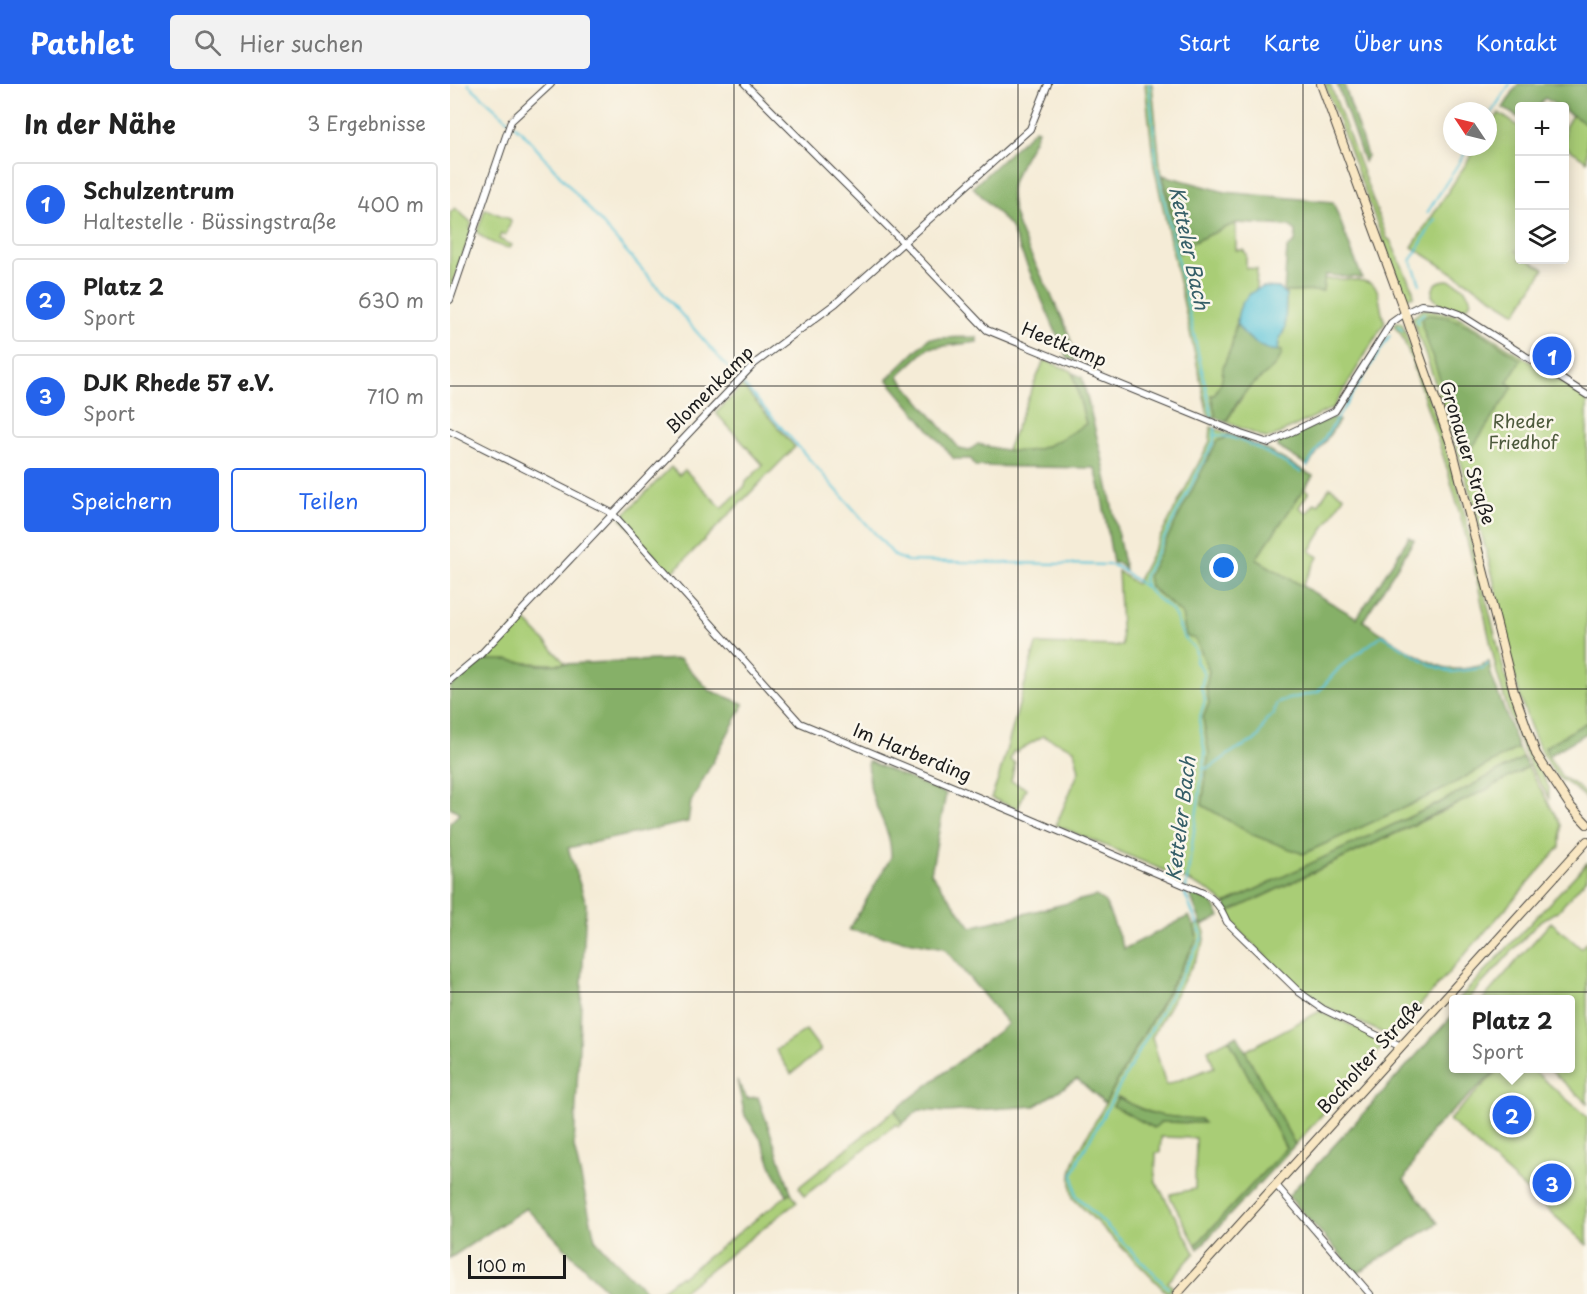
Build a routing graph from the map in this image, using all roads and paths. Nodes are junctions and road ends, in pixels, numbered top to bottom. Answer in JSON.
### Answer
{"nodes":[{"id":1,"x":551,"y":84,"type":"edge"},
{"id":2,"x":745,"y":84,"type":"edge"},
{"id":3,"x":1048,"y":84,"type":"edge"},
{"id":4,"x":1321,"y":84,"type":"edge"},
{"id":5,"x":904,"y":243,"type":"junction"},
{"id":6,"x":450,"y":300,"type":"edge"},
{"id":7,"x":1405,"y":313,"type":"junction"},
{"id":8,"x":1587,"y":395,"type":"edge"},
{"id":9,"x":450,"y":431,"type":"edge"},
{"id":10,"x":612,"y":513,"type":"junction"},
{"id":11,"x":450,"y":680,"type":"edge"},
{"id":12,"x":1587,"y":824,"type":"edge"},
{"id":13,"x":1587,"y":842,"type":"edge"},
{"id":14,"x":1401,"y":1047,"type":"junction"},
{"id":15,"x":1276,"y":1185,"type":"junction"},
{"id":16,"x":1177,"y":1294,"type":"edge"},
{"id":17,"x":1370,"y":1294,"type":"edge"}],
"edges":[{"from":1,"to":6,"type":"street"},
{"from":2,"to":5,"type":"street","name":"Heetkamp"},
{"from":3,"to":5,"type":"street","name":"Blomenkamp"},
{"from":4,"to":7,"type":"main road","name":"Gronauer Straße"},
{"from":5,"to":7,"type":"street","name":"Heetkamp"},
{"from":5,"to":10,"type":"street","name":"Blomenkamp"},
{"from":7,"to":8,"type":"street"},
{"from":7,"to":12,"type":"main road","name":"Gronauer Straße"},
{"from":9,"to":10,"type":"street","name":"Im Harberding"},
{"from":10,"to":11,"type":"street","name":"Blomenkamp"},
{"from":10,"to":14,"type":"street","name":"Im Harberding"},
{"from":13,"to":14,"type":"main road","name":"Bocholter Straße"},
{"from":14,"to":15,"type":"main road","name":"Bocholter Straße"},
{"from":15,"to":16,"type":"main road","name":"Bocholter Straße"},
{"from":15,"to":17,"type":"street"}]}
